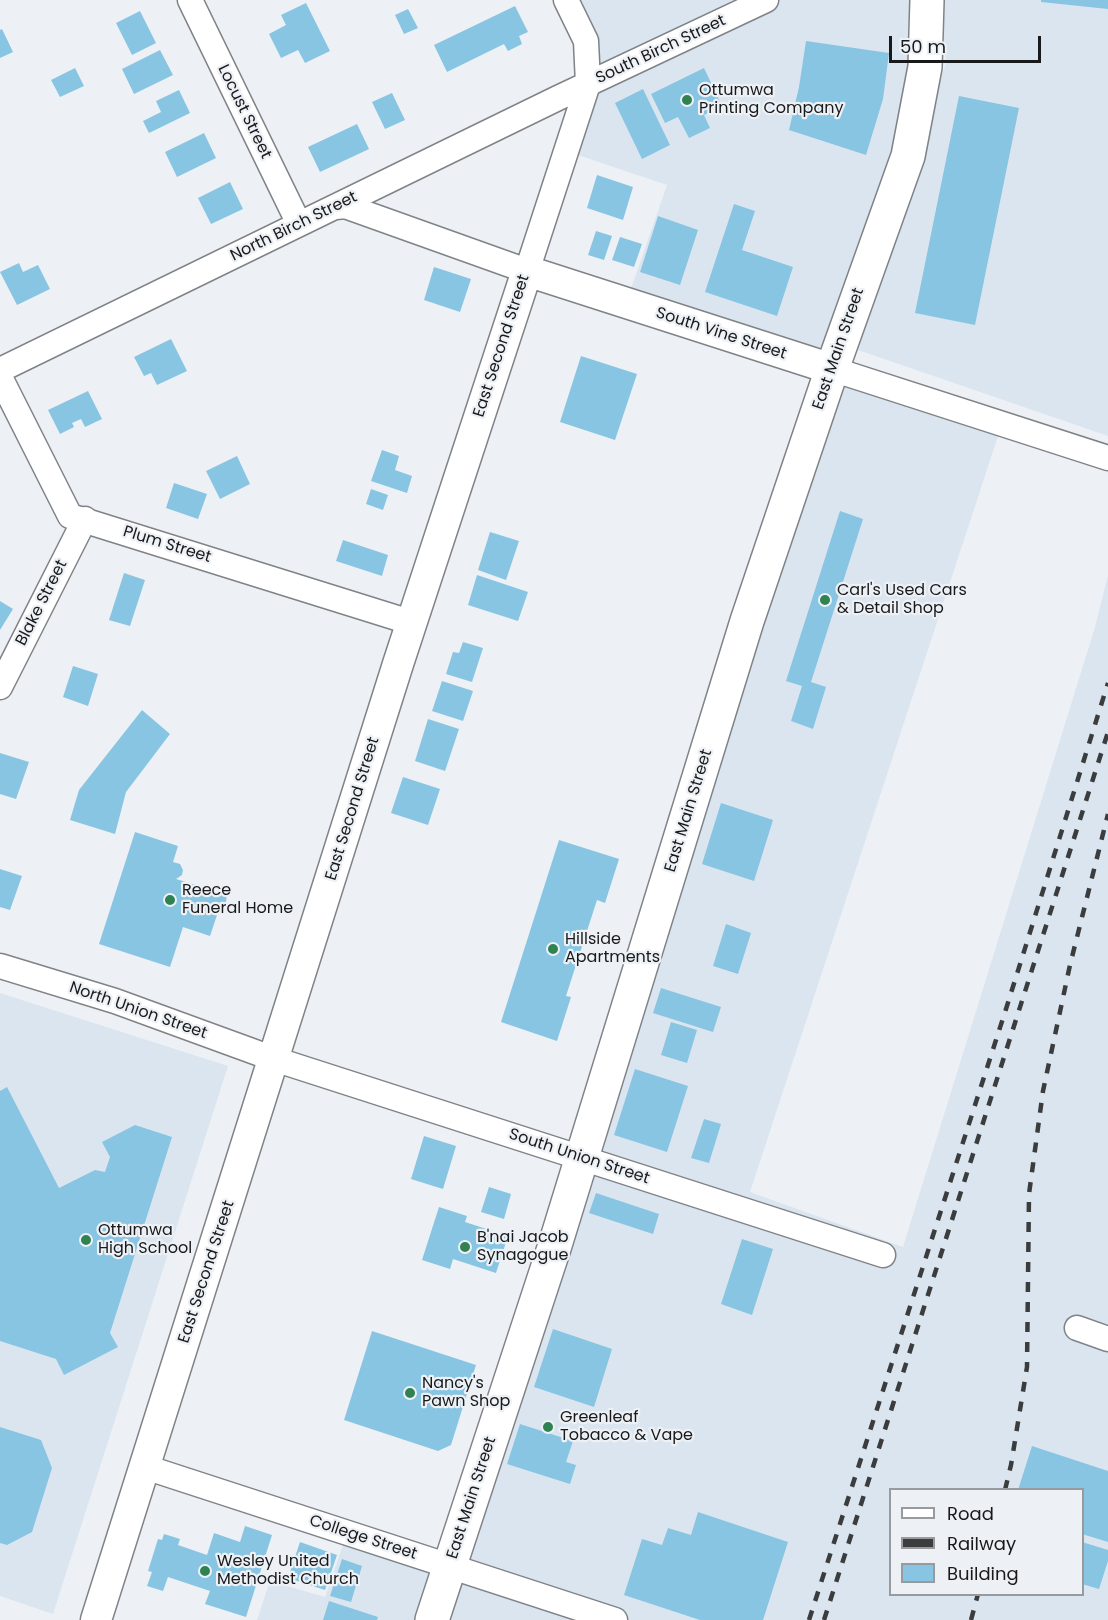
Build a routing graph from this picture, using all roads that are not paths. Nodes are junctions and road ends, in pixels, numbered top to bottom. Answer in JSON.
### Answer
{"nodes":[{"id":1,"x":190,"y":0,"type":"edge"},
{"id":2,"x":566,"y":0,"type":"edge"},
{"id":3,"x":766,"y":0,"type":"edge"},
{"id":4,"x":927,"y":0,"type":"edge"},
{"id":5,"x":588,"y":84,"type":"junction"},
{"id":6,"x":336,"y":207,"type":"junction"},
{"id":7,"x":299,"y":224,"type":"junction"},
{"id":8,"x":527,"y":271,"type":"junction"},
{"id":9,"x":0,"y":369,"type":"edge"},
{"id":10,"x":832,"y":369,"type":"junction"},
{"id":11,"x":0,"y":377,"type":"edge"},
{"id":12,"x":1108,"y":458,"type":"edge"},
{"id":13,"x":85,"y":519,"type":"junction"},
{"id":14,"x":413,"y":623,"type":"junction"},
{"id":15,"x":0,"y":687,"type":"edge"},
{"id":16,"x":0,"y":966,"type":"edge"},
{"id":17,"x":274,"y":1059,"type":"junction"},
{"id":18,"x":581,"y":1158,"type":"junction"},
{"id":19,"x":883,"y":1255,"type":"dead end"},
{"id":20,"x":1077,"y":1328,"type":"dead end"},
{"id":21,"x":1108,"y":1339,"type":"edge"},
{"id":22,"x":145,"y":1467,"type":"junction"},
{"id":23,"x":449,"y":1567,"type":"junction"},
{"id":24,"x":96,"y":1620,"type":"edge"},
{"id":25,"x":432,"y":1620,"type":"edge"},
{"id":26,"x":615,"y":1620,"type":"edge"}],
"edges":[{"from":1,"to":7,"type":"street","name":"Locust Street"},
{"from":2,"to":5,"type":"street","name":"East Second Street"},
{"from":3,"to":5,"type":"street","name":"South Birch Street"},
{"from":4,"to":10,"type":"main road","name":"East Main Street"},
{"from":5,"to":6,"type":"street","name":"North Birch Street"},
{"from":5,"to":8,"type":"street","name":"East Second Street"},
{"from":6,"to":7,"type":"street","name":"North Birch Street"},
{"from":6,"to":8,"type":"street","name":"South Vine Street"},
{"from":7,"to":9,"type":"street","name":"North Birch Street"},
{"from":8,"to":10,"type":"street","name":"South Vine Street"},
{"from":8,"to":14,"type":"street","name":"East Second Street"},
{"from":10,"to":12,"type":"street","name":"South Vine Street"},
{"from":10,"to":18,"type":"main road","name":"East Main Street"},
{"from":11,"to":13,"type":"street","name":"Plum Street"},
{"from":13,"to":14,"type":"street","name":"Plum Street"},
{"from":13,"to":15,"type":"street","name":"Blake Street"},
{"from":14,"to":17,"type":"street","name":"East Second Street"},
{"from":16,"to":17,"type":"street","name":"North Union Street"},
{"from":17,"to":18,"type":"street","name":"South Union Street"},
{"from":17,"to":22,"type":"street","name":"East Second Street"},
{"from":18,"to":19,"type":"street","name":"South Union Street"},
{"from":18,"to":23,"type":"main road","name":"East Main Street"},
{"from":20,"to":21,"type":"street"},
{"from":22,"to":23,"type":"street","name":"College Street"},
{"from":22,"to":24,"type":"street","name":"East Second Street"},
{"from":23,"to":25,"type":"main road","name":"East Main Street"},
{"from":23,"to":26,"type":"street","name":"College Street"}]}
